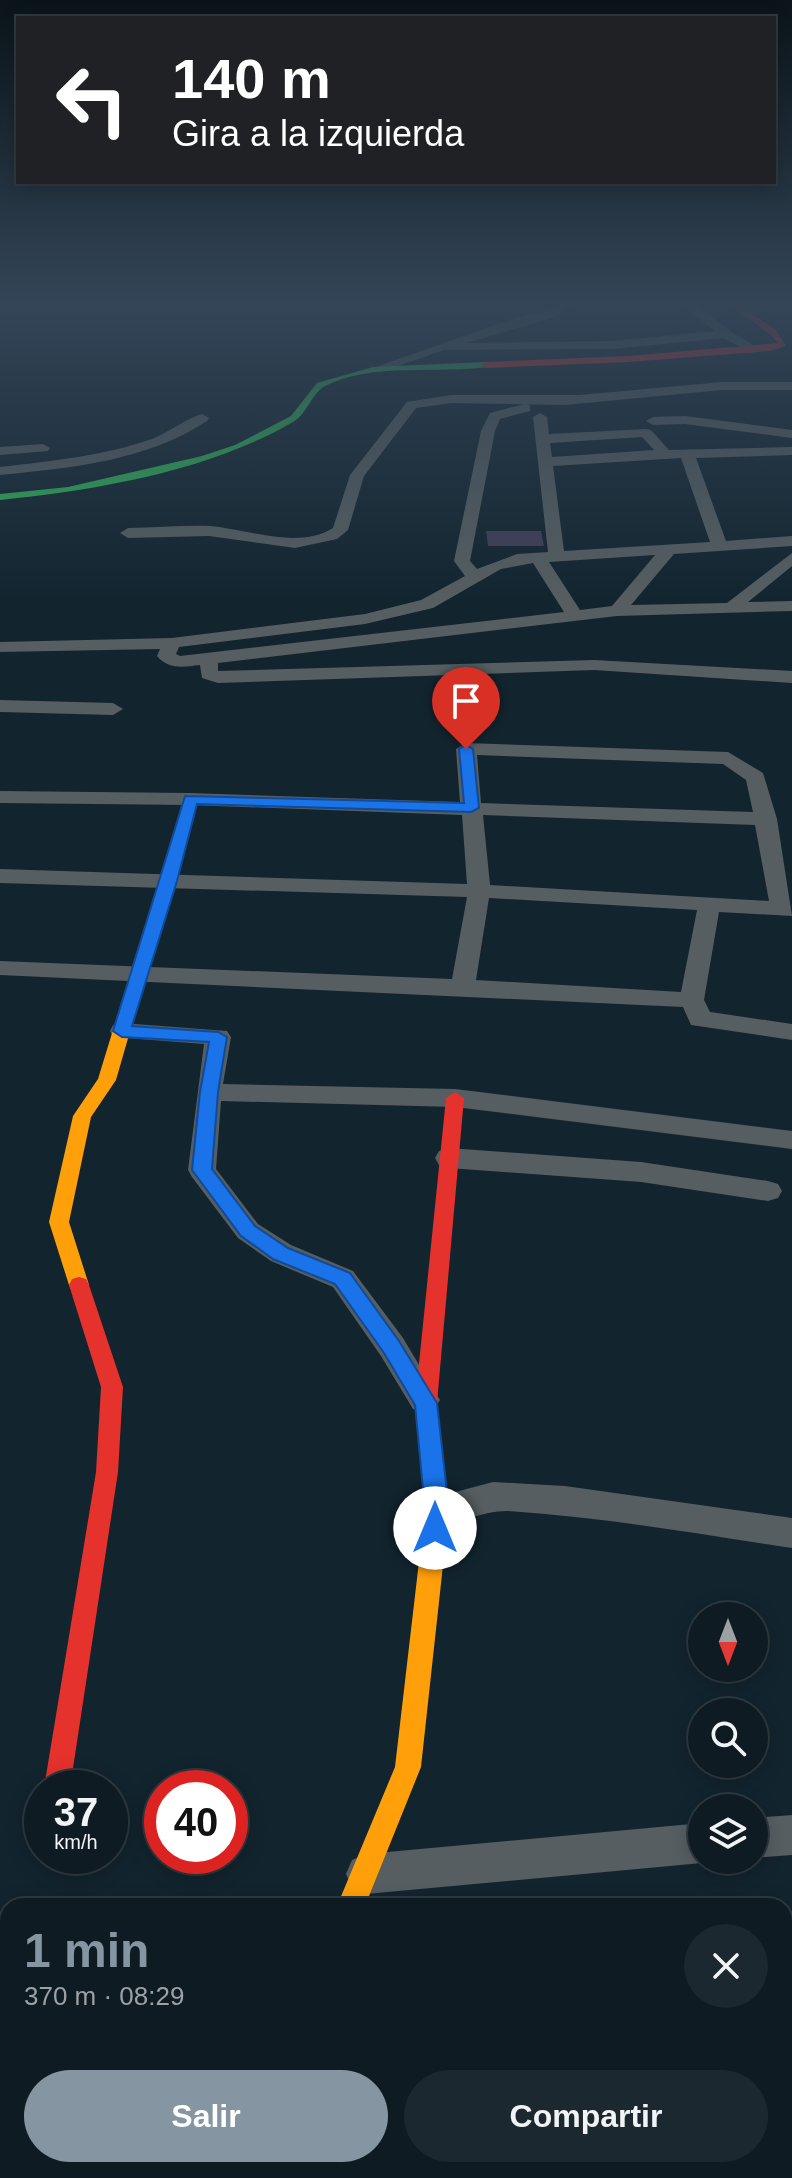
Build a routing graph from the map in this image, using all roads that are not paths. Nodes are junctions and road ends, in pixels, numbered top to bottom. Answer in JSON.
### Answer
{"nodes":[{"id":1,"x":306,"y":403,"type":"edge"},
{"id":2,"x":427,"y":403,"type":"edge"},
{"id":3,"x":558,"y":403,"type":"edge"},
{"id":4,"x":540,"y":417,"type":"dead end"},
{"id":5,"x":202,"y":418,"type":"dead end"},
{"id":6,"x":653,"y":421,"type":"dead end"},
{"id":7,"x":792,"y":434,"type":"edge"},
{"id":8,"x":541,"y":439,"type":"junction"},
{"id":9,"x":43,"y":448,"type":"dead end"},
{"id":10,"x":0,"y":451,"type":"edge"},
{"id":11,"x":792,"y":451,"type":"edge"},
{"id":12,"x":665,"y":454,"type":"junction"},
{"id":13,"x":687,"y":454,"type":"junction"},
{"id":14,"x":543,"y":462,"type":"junction"},
{"id":15,"x":0,"y":471,"type":"edge"},
{"id":16,"x":0,"y":497,"type":"edge"},
{"id":17,"x":128,"y":533,"type":"dead end"},
{"id":18,"x":792,"y":541,"type":"edge"},
{"id":19,"x":719,"y":544,"type":"junction"},
{"id":20,"x":668,"y":550,"type":"junction"},
{"id":21,"x":556,"y":555,"type":"junction"},
{"id":22,"x":537,"y":556,"type":"junction"},
{"id":23,"x":792,"y":558,"type":"edge"},
{"id":24,"x":474,"y":577,"type":"junction"},
{"id":25,"x":792,"y":606,"type":"edge"},
{"id":26,"x":732,"y":607,"type":"junction"},
{"id":27,"x":617,"y":611,"type":"junction"},
{"id":28,"x":575,"y":615,"type":"junction"},
{"id":29,"x":172,"y":643,"type":"junction"},
{"id":30,"x":0,"y":647,"type":"edge"},
{"id":31,"x":209,"y":659,"type":"junction"},
{"id":32,"x":792,"y":677,"type":"edge"},
{"id":33,"x":0,"y":706,"type":"edge"},
{"id":34,"x":113,"y":709,"type":"dead end"},
{"id":35,"x":0,"y":797,"type":"edge"},
{"id":36,"x":190,"y":799,"type":"junction"},
{"id":37,"x":471,"y":808,"type":"junction"},
{"id":38,"x":766,"y":819,"type":"junction"},
{"id":39,"x":0,"y":876,"type":"edge"},
{"id":40,"x":169,"y":881,"type":"junction"},
{"id":41,"x":479,"y":891,"type":"junction"},
{"id":42,"x":709,"y":906,"type":"junction"},
{"id":43,"x":787,"y":909,"type":"edge"},
{"id":44,"x":0,"y":968,"type":"edge"},
{"id":45,"x":138,"y":972,"type":"junction"},
{"id":46,"x":463,"y":987,"type":"junction"},
{"id":47,"x":692,"y":1000,"type":"junction"},
{"id":48,"x":122,"y":1031,"type":"junction"},
{"id":49,"x":792,"y":1032,"type":"edge"},
{"id":50,"x":209,"y":1092,"type":"junction"},
{"id":51,"x":455,"y":1098,"type":"junction"},
{"id":52,"x":792,"y":1140,"type":"edge"},
{"id":53,"x":449,"y":1158,"type":"junction"},
{"id":54,"x":768,"y":1191,"type":"dead end"},
{"id":55,"x":426,"y":1403,"type":"junction"},
{"id":56,"x":437,"y":1510,"type":"junction"},
{"id":57,"x":792,"y":1533,"type":"edge"},
{"id":58,"x":60,"y":1770,"type":"edge"},
{"id":59,"x":792,"y":1835,"type":"edge"},
{"id":60,"x":768,"y":1837,"type":"edge"},
{"id":61,"x":688,"y":1845,"type":"edge"},
{"id":62,"x":358,"y":1890,"type":"edge"}],
"edges":[{"from":1,"to":16,"type":"street"},
{"from":2,"to":17,"type":"street"},
{"from":3,"to":24,"type":"street"},
{"from":4,"to":8,"type":"street"},
{"from":5,"to":15,"type":"street"},
{"from":6,"to":7,"type":"street"},
{"from":8,"to":12,"type":"street"},
{"from":8,"to":14,"type":"street"},
{"from":9,"to":10,"type":"street"},
{"from":11,"to":13,"type":"street"},
{"from":12,"to":13,"type":"street"},
{"from":12,"to":14,"type":"street"},
{"from":13,"to":19,"type":"street"},
{"from":14,"to":21,"type":"street"},
{"from":18,"to":19,"type":"street"},
{"from":19,"to":20,"type":"street"},
{"from":20,"to":21,"type":"street"},
{"from":20,"to":27,"type":"street"},
{"from":21,"to":22,"type":"street"},
{"from":22,"to":24,"type":"street"},
{"from":22,"to":28,"type":"street"},
{"from":23,"to":26,"type":"street"},
{"from":24,"to":29,"type":"street"},
{"from":25,"to":26,"type":"street"},
{"from":26,"to":27,"type":"street"},
{"from":27,"to":28,"type":"street"},
{"from":28,"to":31,"type":"street"},
{"from":29,"to":30,"type":"street"},
{"from":29,"to":31,"type":"street"},
{"from":31,"to":32,"type":"street"},
{"from":33,"to":34,"type":"street"},
{"from":35,"to":36,"type":"street"},
{"from":36,"to":37,"type":"street"},
{"from":36,"to":40,"type":"street"},
{"from":37,"to":38,"type":"street"},
{"from":37,"to":38,"type":"street"},
{"from":37,"to":41,"type":"street"},
{"from":38,"to":43,"type":"street"},
{"from":39,"to":40,"type":"street"},
{"from":40,"to":41,"type":"street"},
{"from":40,"to":45,"type":"street"},
{"from":41,"to":42,"type":"street"},
{"from":41,"to":46,"type":"street"},
{"from":42,"to":43,"type":"street"},
{"from":42,"to":47,"type":"street"},
{"from":44,"to":45,"type":"street"},
{"from":45,"to":46,"type":"street"},
{"from":45,"to":48,"type":"street"},
{"from":46,"to":47,"type":"street"},
{"from":47,"to":49,"type":"street"},
{"from":48,"to":50,"type":"street"},
{"from":48,"to":58,"type":"street"},
{"from":50,"to":51,"type":"street"},
{"from":50,"to":55,"type":"street"},
{"from":51,"to":52,"type":"street"},
{"from":51,"to":53,"type":"street"},
{"from":53,"to":54,"type":"street"},
{"from":53,"to":55,"type":"street"},
{"from":55,"to":56,"type":"street"},
{"from":56,"to":57,"type":"street"},
{"from":56,"to":62,"type":"street"},
{"from":59,"to":60,"type":"street"},
{"from":61,"to":62,"type":"street"}]}
